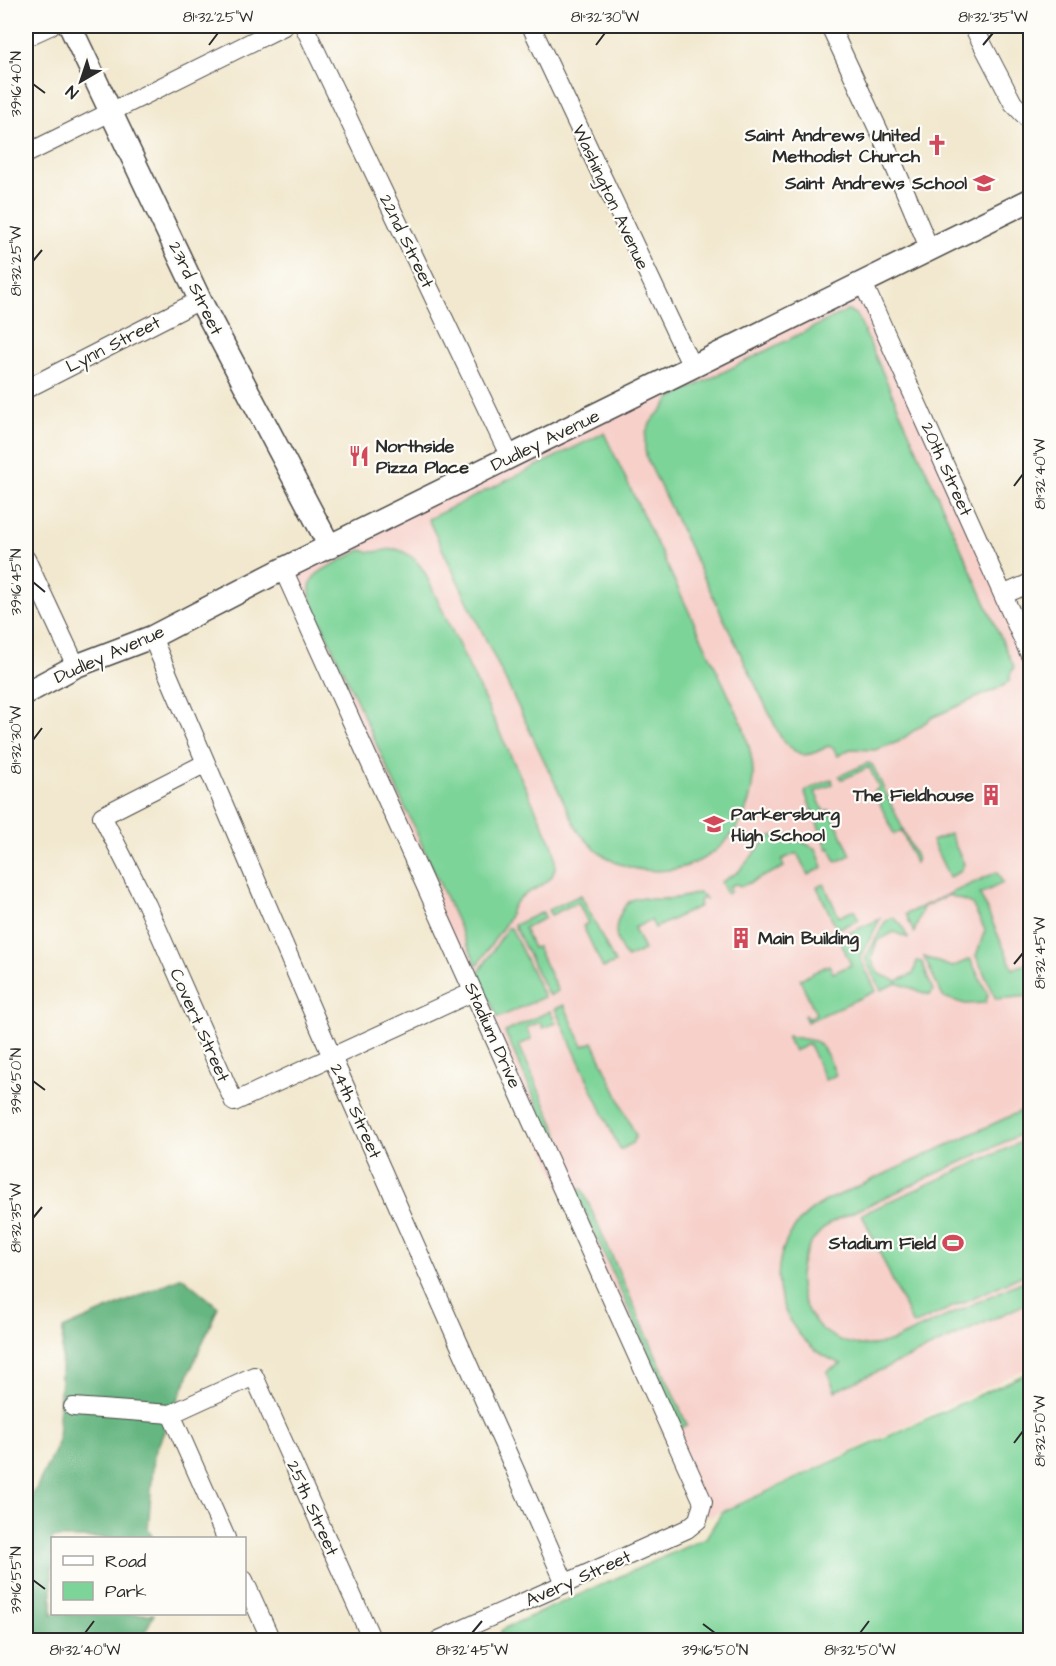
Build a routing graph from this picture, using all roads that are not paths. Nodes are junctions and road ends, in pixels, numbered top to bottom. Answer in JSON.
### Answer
{"nodes":[{"id":1,"x":50,"y":26,"type":"edge"},
{"id":2,"x":70,"y":26,"type":"edge"},
{"id":3,"x":284,"y":26,"type":"edge"},
{"id":4,"x":304,"y":26,"type":"edge"},
{"id":5,"x":531,"y":26,"type":"edge"},
{"id":6,"x":830,"y":26,"type":"edge"},
{"id":7,"x":973,"y":26,"type":"edge"},
{"id":8,"x":26,"y":37,"type":"edge"},
{"id":9,"x":110,"y":111,"type":"junction"},
{"id":10,"x":1030,"y":121,"type":"edge"},
{"id":11,"x":26,"y":154,"type":"edge"},
{"id":12,"x":1030,"y":200,"type":"edge"},
{"id":13,"x":930,"y":250,"type":"junction"},
{"id":14,"x":862,"y":283,"type":"junction"},
{"id":15,"x":200,"y":300,"type":"junction"},
{"id":16,"x":692,"y":368,"type":"junction"},
{"id":17,"x":26,"y":389,"type":"edge"},
{"id":18,"x":510,"y":457,"type":"junction"},
{"id":19,"x":330,"y":546,"type":"junction"},
{"id":20,"x":26,"y":559,"type":"edge"},
{"id":21,"x":283,"y":569,"type":"junction"},
{"id":22,"x":1030,"y":583,"type":"edge"},
{"id":23,"x":1003,"y":595,"type":"junction"},
{"id":24,"x":152,"y":637,"type":"junction"},
{"id":25,"x":1030,"y":655,"type":"edge"},
{"id":26,"x":76,"y":666,"type":"junction"},
{"id":27,"x":26,"y":693,"type":"edge"},
{"id":28,"x":206,"y":763,"type":"junction"},
{"id":29,"x":473,"y":992,"type":"junction"},
{"id":30,"x":332,"y":1057,"type":"junction"},
{"id":31,"x":73,"y":1407,"type":"dead end"},
{"id":32,"x":171,"y":1414,"type":"junction"},
{"id":33,"x":703,"y":1502,"type":"joint"},
{"id":34,"x":225,"y":1537,"type":"edge"},
{"id":35,"x":565,"y":1584,"type":"junction"},
{"id":36,"x":246,"y":1585,"type":"edge"},
{"id":37,"x":475,"y":1633,"type":"edge"},
{"id":38,"x":271,"y":1641,"type":"edge"},
{"id":39,"x":372,"y":1641,"type":"edge"},
{"id":40,"x":440,"y":1641,"type":"edge"}],
"edges":[{"from":1,"to":8,"type":"street"},
{"from":2,"to":9,"type":"street","name":"23rd Street"},
{"from":3,"to":9,"type":"street"},
{"from":4,"to":18,"type":"street","name":"22nd Street"},
{"from":5,"to":16,"type":"street","name":"Washington Avenue"},
{"from":6,"to":13,"type":"street"},
{"from":7,"to":10,"type":"street"},
{"from":9,"to":11,"type":"street"},
{"from":9,"to":15,"type":"street","name":"23rd Street"},
{"from":12,"to":13,"type":"street","name":"Dudley Avenue"},
{"from":13,"to":14,"type":"street","name":"Dudley Avenue"},
{"from":14,"to":16,"type":"street","name":"Dudley Avenue"},
{"from":14,"to":23,"type":"street","name":"20th Street"},
{"from":15,"to":17,"type":"street","name":"Lynn Street"},
{"from":15,"to":19,"type":"street","name":"23rd Street"},
{"from":16,"to":18,"type":"street","name":"Dudley Avenue"},
{"from":18,"to":19,"type":"street","name":"Dudley Avenue"},
{"from":19,"to":21,"type":"street","name":"Dudley Avenue"},
{"from":20,"to":26,"type":"street"},
{"from":21,"to":24,"type":"street","name":"Dudley Avenue"},
{"from":21,"to":29,"type":"street","name":"Stadium Drive"},
{"from":22,"to":23,"type":"street"},
{"from":23,"to":25,"type":"street","name":"20th Street"},
{"from":24,"to":26,"type":"street","name":"Dudley Avenue"},
{"from":24,"to":28,"type":"street","name":"24th Street"},
{"from":26,"to":27,"type":"street","name":"Dudley Avenue"},
{"from":28,"to":30,"type":"street","name":"24th Street"},
{"from":28,"to":30,"type":"street","name":"Covert Street"},
{"from":29,"to":30,"type":"street","name":"Covert Street"},
{"from":29,"to":33,"type":"street","name":"Stadium Drive"},
{"from":30,"to":35,"type":"street","name":"24th Street"},
{"from":31,"to":32,"type":"street"},
{"from":32,"to":34,"type":"street"},
{"from":32,"to":39,"type":"street","name":"25th Street"},
{"from":33,"to":35,"type":"street","name":"Avery Street"},
{"from":35,"to":37,"type":"street","name":"Avery Street"},
{"from":36,"to":38,"type":"street"},
{"from":37,"to":40,"type":"street","name":"Avery Street"}]}
